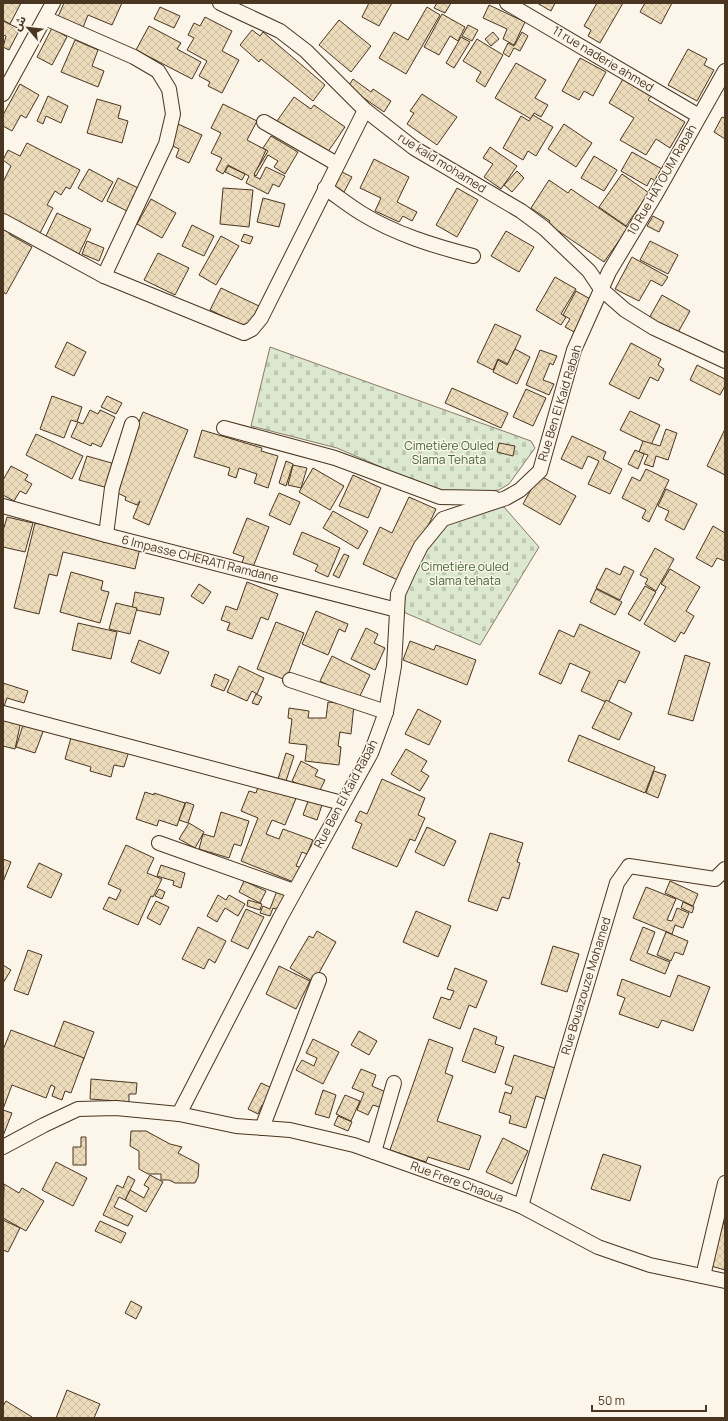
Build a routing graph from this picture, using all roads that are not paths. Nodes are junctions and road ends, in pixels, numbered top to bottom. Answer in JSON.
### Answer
{"nodes":[{"id":1,"x":53,"y":3,"type":"edge"},
{"id":2,"x":220,"y":3,"type":"edge"},
{"id":3,"x":507,"y":3,"type":"edge"},
{"id":4,"x":45,"y":18,"type":"junction"},
{"id":5,"x":725,"y":71,"type":"edge"},
{"id":6,"x":3,"y":94,"type":"edge"},
{"id":7,"x":365,"y":110,"type":"junction"},
{"id":8,"x":699,"y":116,"type":"junction"},
{"id":9,"x":264,"y":122,"type":"dead end"},
{"id":10,"x":337,"y":164,"type":"junction"},
{"id":11,"x":325,"y":188,"type":"junction"},
{"id":12,"x":3,"y":221,"type":"edge"},
{"id":13,"x":473,"y":256,"type":"dead end"},
{"id":14,"x":104,"y":276,"type":"junction"},
{"id":15,"x":601,"y":289,"type":"junction"},
{"id":16,"x":725,"y":361,"type":"edge"},
{"id":17,"x":132,"y":424,"type":"dead end"},
{"id":18,"x":224,"y":428,"type":"dead end"},
{"id":19,"x":506,"y":498,"type":"junction"},
{"id":20,"x":3,"y":506,"type":"edge"},
{"id":21,"x":106,"y":535,"type":"junction"},
{"id":22,"x":397,"y":610,"type":"junction"},
{"id":23,"x":290,"y":680,"type":"dead end"},
{"id":24,"x":386,"y":712,"type":"junction"},
{"id":25,"x":3,"y":713,"type":"edge"},
{"id":26,"x":342,"y":803,"type":"junction"},
{"id":27,"x":159,"y":843,"type":"dead end"},
{"id":28,"x":725,"y":869,"type":"edge"},
{"id":29,"x":294,"y":891,"type":"junction"},
{"id":30,"x":319,"y":980,"type":"dead end"},
{"id":31,"x":394,"y":1083,"type":"dead end"},
{"id":32,"x":179,"y":1114,"type":"junction"},
{"id":33,"x":262,"y":1128,"type":"junction"},
{"id":34,"x":3,"y":1147,"type":"edge"},
{"id":35,"x":374,"y":1152,"type":"junction"},
{"id":36,"x":725,"y":1183,"type":"edge"},
{"id":37,"x":521,"y":1206,"type":"junction"},
{"id":38,"x":703,"y":1276,"type":"junction"},
{"id":39,"x":725,"y":1281,"type":"edge"}],
"edges":[{"from":1,"to":4,"type":"street"},
{"from":2,"to":7,"type":"street","name":"rue kaid mohamed"},
{"from":3,"to":8,"type":"street","name":"11 rue naderie ahmed"},
{"from":4,"to":6,"type":"street"},
{"from":4,"to":14,"type":"street"},
{"from":5,"to":8,"type":"street","name":"10 Rue HATOUM Rabah"},
{"from":7,"to":10,"type":"street"},
{"from":7,"to":15,"type":"street","name":"rue kaid mohamed"},
{"from":8,"to":15,"type":"street","name":"10 Rue HATOUM Rabah"},
{"from":9,"to":10,"type":"street"},
{"from":10,"to":11,"type":"street"},
{"from":11,"to":13,"type":"street"},
{"from":11,"to":14,"type":"street"},
{"from":12,"to":14,"type":"street"},
{"from":15,"to":16,"type":"street","name":"rue kaid mohamed"},
{"from":15,"to":19,"type":"street","name":"Rue Ben El Kaid Rabah"},
{"from":17,"to":21,"type":"street"},
{"from":18,"to":19,"type":"street"},
{"from":19,"to":22,"type":"street","name":"Rue Ben El Kaid Rabah"},
{"from":20,"to":21,"type":"street","name":"6 Impasse CHERATI Ramdane"},
{"from":21,"to":22,"type":"street","name":"6 Impasse CHERATI Ramdane"},
{"from":22,"to":24,"type":"street","name":"Rue Ben El Kaid Rabah"},
{"from":23,"to":24,"type":"street"},
{"from":24,"to":26,"type":"street","name":"Rue Ben El Kaid Rabah"},
{"from":25,"to":26,"type":"street"},
{"from":26,"to":29,"type":"street","name":"Rue Ben El Kaid Rabah"},
{"from":27,"to":29,"type":"street"},
{"from":28,"to":37,"type":"street","name":"Rue Bouazouze Mohamed"},
{"from":29,"to":32,"type":"street","name":"Rue Ben El Kaid Rabah"},
{"from":30,"to":33,"type":"street"},
{"from":31,"to":35,"type":"street"},
{"from":32,"to":33,"type":"street","name":"Rue Frere Chaoua"},
{"from":32,"to":34,"type":"street","name":"Rue Frere Chaoua"},
{"from":33,"to":35,"type":"street","name":"Rue Frere Chaoua"},
{"from":35,"to":37,"type":"street","name":"Rue Frere Chaoua"},
{"from":36,"to":38,"type":"street"},
{"from":37,"to":38,"type":"street","name":"Rue Frere Chaoua"},
{"from":38,"to":39,"type":"street","name":"Rue Frere Chaoua"}]}
